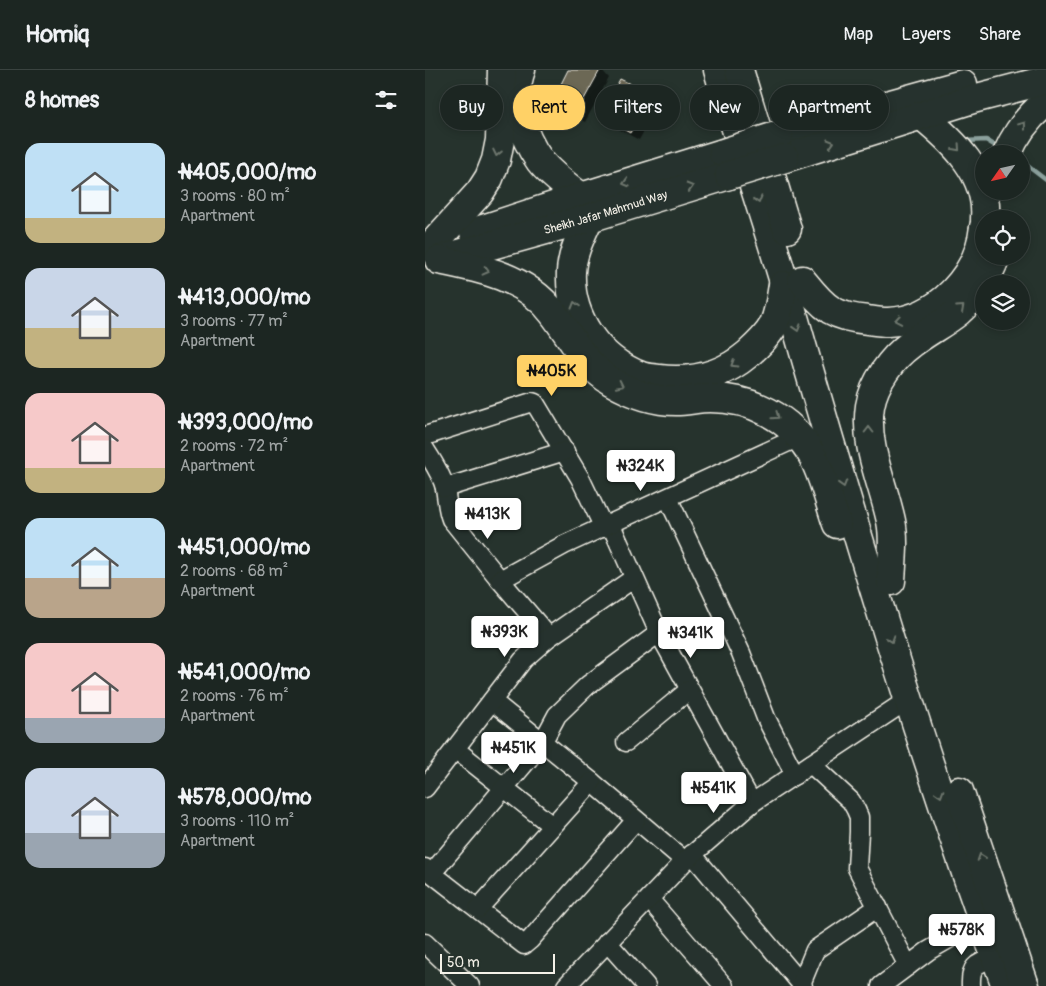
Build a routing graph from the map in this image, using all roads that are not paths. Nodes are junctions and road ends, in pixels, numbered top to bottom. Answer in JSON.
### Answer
{"nodes":[{"id":1,"x":502,"y":70,"type":"edge"},
{"id":2,"x":521,"y":70,"type":"edge"},
{"id":3,"x":718,"y":70,"type":"edge"},
{"id":4,"x":739,"y":70,"type":"edge"},
{"id":5,"x":926,"y":70,"type":"edge"},
{"id":6,"x":1017,"y":70,"type":"edge"},
{"id":7,"x":1046,"y":80,"type":"edge"},
{"id":8,"x":1046,"y":102,"type":"edge"},
{"id":9,"x":920,"y":105,"type":"junction"},
{"id":10,"x":1012,"y":145,"type":"edge"},
{"id":11,"x":585,"y":207,"type":"junction"},
{"id":12,"x":985,"y":210,"type":"edge"},
{"id":13,"x":430,"y":255,"type":"edge"},
{"id":14,"x":975,"y":259,"type":"edge"},
{"id":15,"x":993,"y":265,"type":"edge"},
{"id":16,"x":793,"y":281,"type":"junction"},
{"id":17,"x":425,"y":436,"type":"edge"},
{"id":18,"x":799,"y":437,"type":"junction"},
{"id":19,"x":425,"y":449,"type":"edge"},
{"id":20,"x":565,"y":451,"type":"junction"},
{"id":21,"x":445,"y":488,"type":"junction"},
{"id":22,"x":668,"y":498,"type":"junction"},
{"id":23,"x":607,"y":526,"type":"junction"},
{"id":24,"x":634,"y":578,"type":"junction"},
{"id":25,"x":500,"y":580,"type":"junction"},
{"id":26,"x":883,"y":585,"type":"junction"},
{"id":27,"x":659,"y":633,"type":"junction"},
{"id":28,"x":549,"y":637,"type":"junction"},
{"id":29,"x":689,"y":690,"type":"junction"},
{"id":30,"x":909,"y":699,"type":"junction"},
{"id":31,"x":492,"y":701,"type":"junction"},
{"id":32,"x":626,"y":742,"type":"dead end"},
{"id":33,"x":542,"y":743,"type":"junction"},
{"id":34,"x":455,"y":749,"type":"junction"},
{"id":35,"x":811,"y":764,"type":"junction"},
{"id":36,"x":795,"y":775,"type":"junction"},
{"id":37,"x":592,"y":782,"type":"junction"},
{"id":38,"x":505,"y":787,"type":"junction"},
{"id":39,"x":425,"y":788,"type":"edge"},
{"id":40,"x":752,"y":803,"type":"junction"},
{"id":41,"x":636,"y":820,"type":"junction"},
{"id":42,"x":551,"y":825,"type":"junction"},
{"id":43,"x":689,"y":858,"type":"junction"},
{"id":44,"x":428,"y":870,"type":"edge"},
{"id":45,"x":980,"y":886,"type":"junction"},
{"id":46,"x":649,"y":899,"type":"junction"},
{"id":47,"x":878,"y":907,"type":"junction"},
{"id":48,"x":478,"y":909,"type":"junction"},
{"id":49,"x":982,"y":920,"type":"junction"},
{"id":50,"x":607,"y":942,"type":"junction"},
{"id":51,"x":425,"y":943,"type":"edge"},
{"id":52,"x":995,"y":957,"type":"junction"},
{"id":53,"x":908,"y":966,"type":"junction"},
{"id":54,"x":573,"y":984,"type":"edge"},
{"id":55,"x":802,"y":985,"type":"edge"},
{"id":56,"x":470,"y":986,"type":"edge"},
{"id":57,"x":646,"y":986,"type":"edge"},
{"id":58,"x":724,"y":986,"type":"edge"},
{"id":59,"x":881,"y":986,"type":"edge"},
{"id":60,"x":971,"y":986,"type":"edge"},
{"id":61,"x":1006,"y":986,"type":"edge"},
{"id":62,"x":1025,"y":986,"type":"edge"}],
"edges":[{"from":1,"to":13,"type":"main road","one_way":true},
{"from":2,"to":11,"type":"main road"},
{"from":3,"to":16,"type":"main road","one_way":true},
{"from":4,"to":16,"type":"main road"},
{"from":5,"to":9,"type":"main road"},
{"from":6,"to":9,"type":"main road"},
{"from":7,"to":9,"type":"main road"},
{"from":10,"to":8,"type":"main road","one_way":true},
{"from":9,"to":11,"type":"main road","name":"Sheikh Jafar Mahmud Way","bridge":true},
{"from":9,"to":12,"type":"main road","one_way":true},
{"from":11,"to":13,"type":"main road","name":"Sheikh Jafar Mahmud Way"},
{"from":16,"to":11,"type":"main road","one_way":true},
{"from":13,"to":18,"type":"main road","one_way":true},
{"from":14,"to":16,"type":"main road","one_way":true},
{"from":26,"to":15,"type":"main road","one_way":true},
{"from":16,"to":26,"type":"main road"},
{"from":17,"to":20,"type":"street"},
{"from":18,"to":22,"type":"street"},
{"from":18,"to":26,"type":"main road"},
{"from":19,"to":21,"type":"street"},
{"from":20,"to":21,"type":"street"},
{"from":20,"to":23,"type":"street"},
{"from":21,"to":25,"type":"street"},
{"from":22,"to":23,"type":"street"},
{"from":22,"to":36,"type":"street"},
{"from":23,"to":24,"type":"street"},
{"from":23,"to":25,"type":"street"},
{"from":24,"to":27,"type":"street"},
{"from":24,"to":28,"type":"street"},
{"from":25,"to":28,"type":"street"},
{"from":26,"to":30,"type":"main road","one_way":true},
{"from":45,"to":26,"type":"main road","one_way":true},
{"from":27,"to":29,"type":"street"},
{"from":27,"to":33,"type":"street"},
{"from":28,"to":31,"type":"street"},
{"from":29,"to":32,"type":"street"},
{"from":29,"to":40,"type":"street"},
{"from":30,"to":35,"type":"street"},
{"from":30,"to":45,"type":"main road","one_way":true},
{"from":31,"to":33,"type":"street"},
{"from":31,"to":34,"type":"street"},
{"from":33,"to":37,"type":"street"},
{"from":33,"to":38,"type":"street"},
{"from":34,"to":38,"type":"street"},
{"from":34,"to":39,"type":"street"},
{"from":35,"to":36,"type":"street"},
{"from":35,"to":47,"type":"street"},
{"from":36,"to":40,"type":"street"},
{"from":37,"to":41,"type":"street"},
{"from":37,"to":42,"type":"street"},
{"from":38,"to":42,"type":"street"},
{"from":38,"to":44,"type":"street"},
{"from":40,"to":43,"type":"street"},
{"from":41,"to":43,"type":"street"},
{"from":41,"to":48,"type":"street"},
{"from":42,"to":48,"type":"street"},
{"from":43,"to":46,"type":"street"},
{"from":43,"to":55,"type":"street"},
{"from":44,"to":48,"type":"street"},
{"from":45,"to":49,"type":"main road"},
{"from":45,"to":62,"type":"main road"},
{"from":46,"to":50,"type":"street"},
{"from":46,"to":58,"type":"street"},
{"from":47,"to":53,"type":"street"},
{"from":47,"to":55,"type":"street"},
{"from":49,"to":52,"type":"main road"},
{"from":49,"to":53,"type":"street"},
{"from":50,"to":54,"type":"street"},
{"from":50,"to":57,"type":"street"},
{"from":51,"to":56,"type":"street"},
{"from":52,"to":60,"type":"street"},
{"from":52,"to":61,"type":"main road"},
{"from":53,"to":59,"type":"street"}]}
